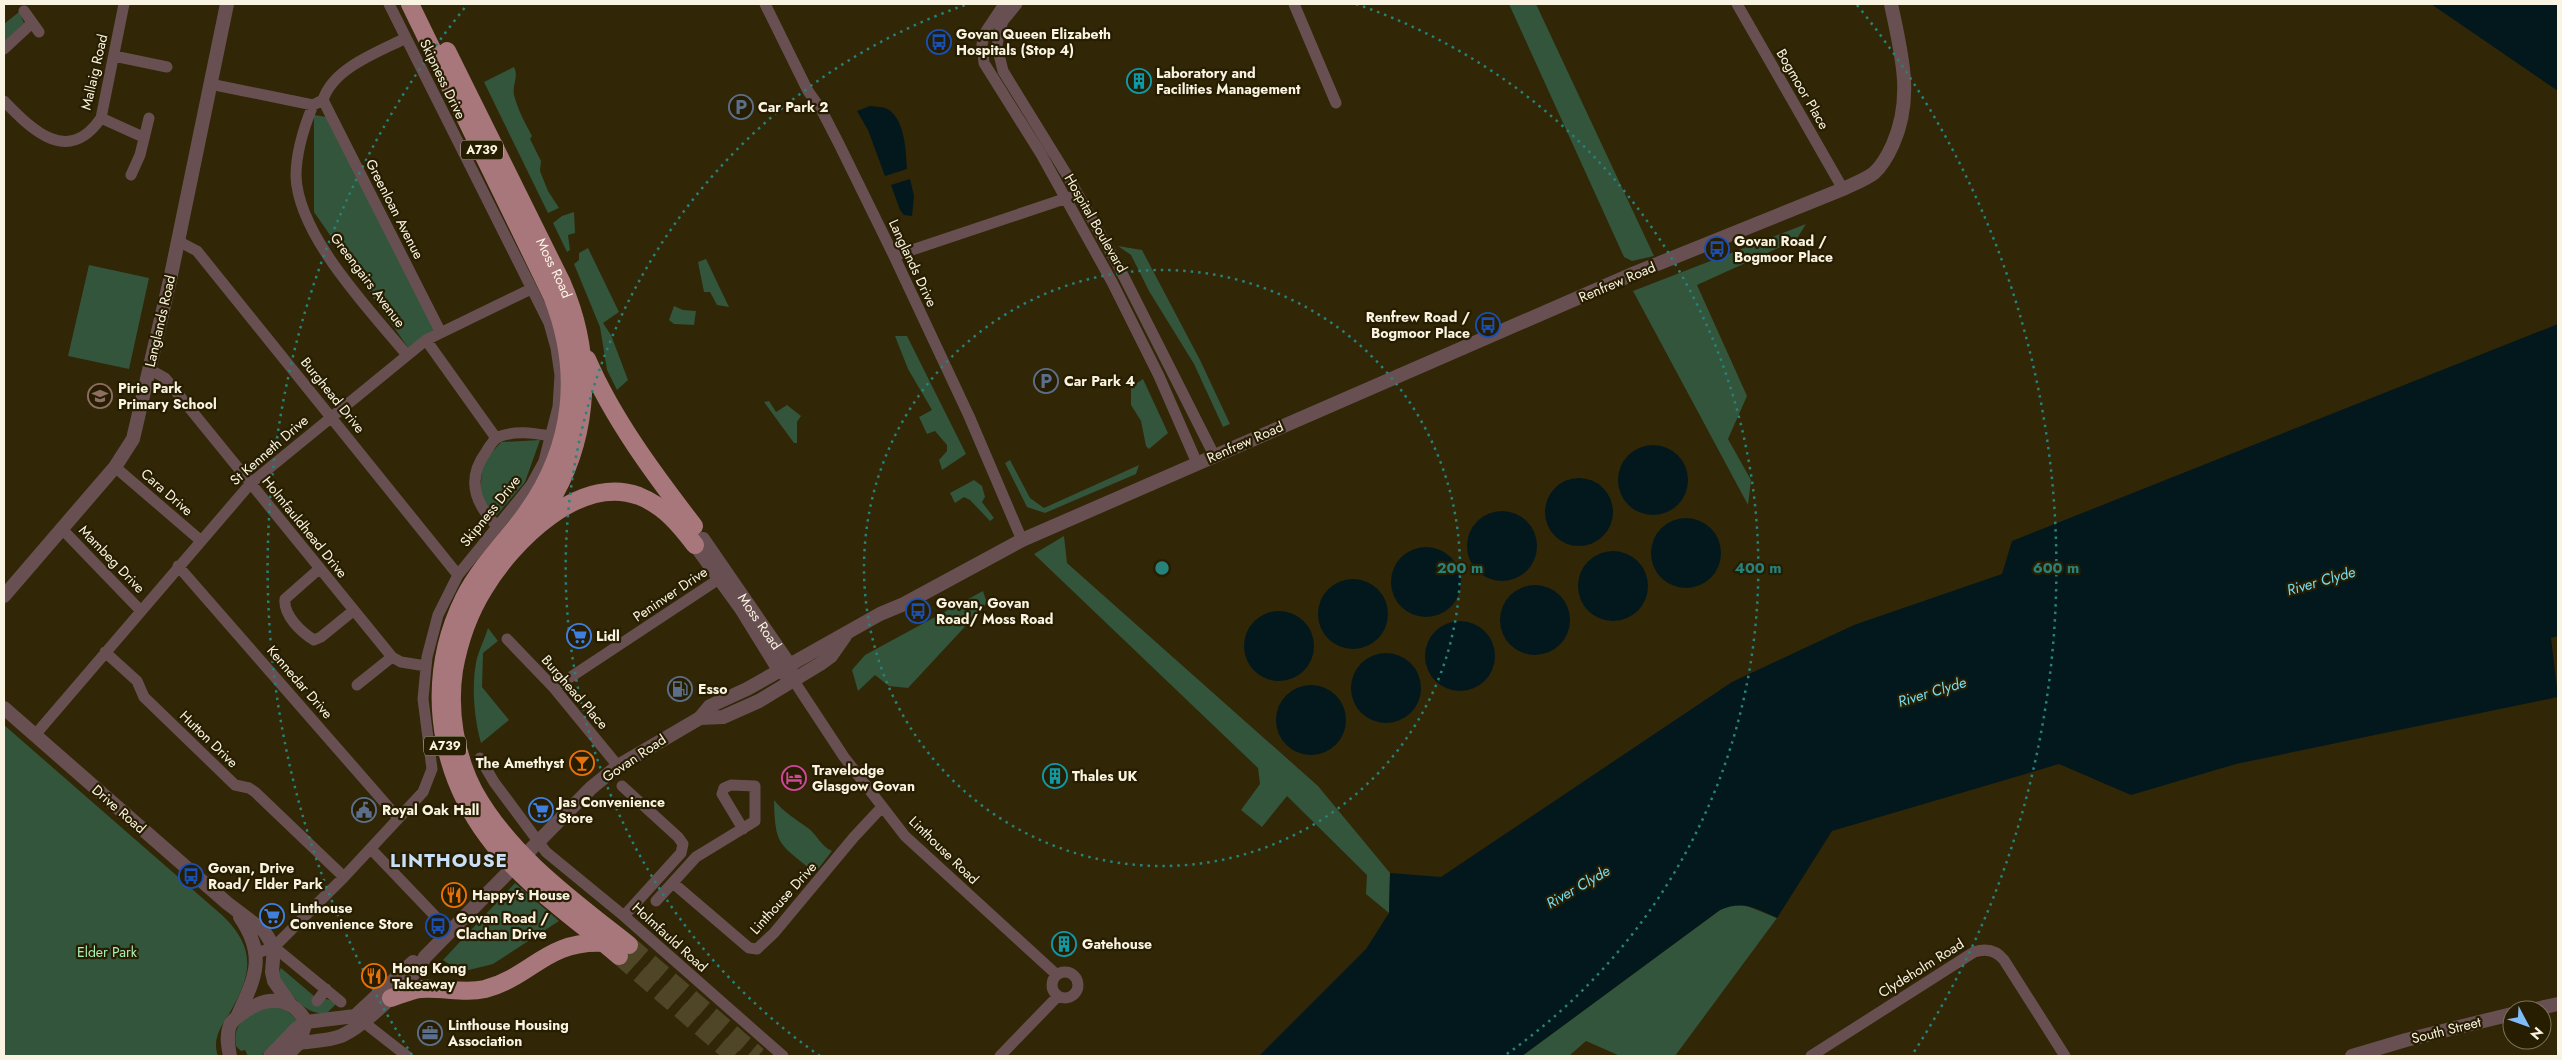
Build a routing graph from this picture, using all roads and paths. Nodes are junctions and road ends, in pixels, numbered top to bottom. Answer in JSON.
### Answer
{"nodes":[{"id":1,"x":124,"y":4,"type":"edge"},
{"id":2,"x":227,"y":4,"type":"edge"},
{"id":3,"x":389,"y":4,"type":"edge"},
{"id":4,"x":405,"y":4,"type":"edge"},
{"id":5,"x":410,"y":4,"type":"edge"},
{"id":6,"x":424,"y":4,"type":"edge"},
{"id":7,"x":765,"y":4,"type":"edge"},
{"id":8,"x":1004,"y":4,"type":"edge"},
{"id":9,"x":1017,"y":4,"type":"edge"},
{"id":10,"x":1294,"y":4,"type":"edge"},
{"id":11,"x":1737,"y":4,"type":"edge"},
{"id":12,"x":1891,"y":4,"type":"edge"},
{"id":13,"x":24,"y":11,"type":"dead end"},
{"id":14,"x":406,"y":38,"type":"junction"},
{"id":15,"x":4,"y":49,"type":"edge"},
{"id":16,"x":434,"y":52,"type":"junction"},
{"id":17,"x":114,"y":56,"type":"junction"},
{"id":18,"x":167,"y":67,"type":"dead end"},
{"id":19,"x":210,"y":84,"type":"junction"},
{"id":20,"x":4,"y":101,"type":"edge"},
{"id":21,"x":1336,"y":102,"type":"dead end"},
{"id":22,"x":318,"y":103,"type":"junction"},
{"id":23,"x":101,"y":118,"type":"junction"},
{"id":24,"x":149,"y":118,"type":"dead end"},
{"id":25,"x":143,"y":138,"type":"junction"},
{"id":26,"x":131,"y":176,"type":"dead end"},
{"id":27,"x":1843,"y":189,"type":"junction"},
{"id":28,"x":1078,"y":193,"type":"junction"},
{"id":29,"x":1065,"y":199,"type":"junction"},
{"id":30,"x":178,"y":241,"type":"junction"},
{"id":31,"x":894,"y":256,"type":"junction"},
{"id":32,"x":531,"y":289,"type":"junction"},
{"id":33,"x":440,"y":331,"type":"junction"},
{"id":34,"x":426,"y":340,"type":"junction"},
{"id":35,"x":582,"y":347,"type":"junction"},
{"id":36,"x":407,"y":356,"type":"junction"},
{"id":37,"x":149,"y":369,"type":"junction"},
{"id":38,"x":332,"y":417,"type":"junction"},
{"id":39,"x":551,"y":436,"type":"junction"},
{"id":40,"x":496,"y":438,"type":"junction"},
{"id":41,"x":1214,"y":456,"type":"junction"},
{"id":42,"x":1197,"y":463,"type":"junction"},
{"id":43,"x":115,"y":467,"type":"junction"},
{"id":44,"x":250,"y":483,"type":"junction"},
{"id":45,"x":498,"y":526,"type":"junction"},
{"id":46,"x":62,"y":529,"type":"junction"},
{"id":47,"x":200,"y":540,"type":"junction"},
{"id":48,"x":520,"y":540,"type":"junction"},
{"id":49,"x":1022,"y":540,"type":"junction"},
{"id":50,"x":699,"y":542,"type":"junction"},
{"id":51,"x":178,"y":566,"type":"junction"},
{"id":52,"x":319,"y":569,"type":"junction"},
{"id":53,"x":458,"y":575,"type":"junction"},
{"id":54,"x":723,"y":576,"type":"junction"},
{"id":55,"x":4,"y":596,"type":"edge"},
{"id":56,"x":140,"y":610,"type":"junction"},
{"id":57,"x":353,"y":611,"type":"junction"},
{"id":58,"x":848,"y":632,"type":"junction"},
{"id":59,"x":507,"y":639,"type":"dead end"},
{"id":60,"x":106,"y":652,"type":"junction"},
{"id":61,"x":392,"y":657,"type":"junction"},
{"id":62,"x":426,"y":666,"type":"junction"},
{"id":63,"x":784,"y":667,"type":"junction"},
{"id":64,"x":794,"y":681,"type":"junction"},
{"id":65,"x":357,"y":685,"type":"dead end"},
{"id":66,"x":554,"y":688,"type":"junction"},
{"id":67,"x":4,"y":708,"type":"edge"},
{"id":68,"x":700,"y":718,"type":"junction"},
{"id":69,"x":35,"y":735,"type":"junction"},
{"id":70,"x":480,"y":758,"type":"dead end"},
{"id":71,"x":618,"y":766,"type":"junction"},
{"id":72,"x":622,"y":786,"type":"dead end"},
{"id":73,"x":882,"y":807,"type":"junction"},
{"id":74,"x":398,"y":818,"type":"junction"},
{"id":75,"x":743,"y":830,"type":"dead end"},
{"id":76,"x":534,"y":845,"type":"junction"},
{"id":77,"x":371,"y":849,"type":"junction"},
{"id":78,"x":344,"y":877,"type":"junction"},
{"id":79,"x":673,"y":883,"type":"junction"},
{"id":80,"x":656,"y":901,"type":"dead end"},
{"id":81,"x":235,"y":910,"type":"junction"},
{"id":82,"x":624,"y":916,"type":"junction"},
{"id":83,"x":436,"y":917,"type":"dead end"},
{"id":84,"x":604,"y":943,"type":"junction"},
{"id":85,"x":274,"y":947,"type":"junction"},
{"id":86,"x":257,"y":953,"type":"junction"},
{"id":87,"x":425,"y":958,"type":"junction"},
{"id":88,"x":1057,"y":975,"type":"junction"},
{"id":89,"x":326,"y":990,"type":"junction"},
{"id":90,"x":1058,"y":996,"type":"junction"},
{"id":91,"x":391,"y":998,"type":"junction"},
{"id":92,"x":317,"y":1001,"type":"dead end"},
{"id":93,"x":341,"y":1002,"type":"dead end"},
{"id":94,"x":290,"y":1004,"type":"junction"},
{"id":95,"x":238,"y":1016,"type":"junction"},
{"id":96,"x":2502,"y":1016,"type":"edge"},
{"id":97,"x":359,"y":1018,"type":"junction"},
{"id":98,"x":306,"y":1022,"type":"junction"},
{"id":99,"x":300,"y":1043,"type":"junction"},
{"id":100,"x":230,"y":1056,"type":"edge"},
{"id":101,"x":270,"y":1056,"type":"edge"},
{"id":102,"x":286,"y":1056,"type":"edge"},
{"id":103,"x":406,"y":1056,"type":"edge"},
{"id":104,"x":783,"y":1056,"type":"edge"},
{"id":105,"x":1000,"y":1056,"type":"edge"},
{"id":106,"x":1810,"y":1056,"type":"edge"},
{"id":107,"x":2064,"y":1056,"type":"edge"},
{"id":108,"x":2352,"y":1056,"type":"edge"}],
"edges":[{"from":1,"to":17,"type":"street","name":"Mallaig Road"},
{"from":2,"to":19,"type":"street","name":"Langlands Road"},
{"from":3,"to":14,"type":"street","name":"Skipness Drive"},
{"from":4,"to":16,"type":"main road"},
{"from":5,"to":16,"type":"main road","name":"Moss Road","number":"A739"},
{"from":6,"to":35,"type":"main road","name":"Moss Road","number":"A739"},
{"from":7,"to":31,"type":"street","name":"Langlands Drive"},
{"from":8,"to":29,"type":"street","name":"Hospital Boulevard"},
{"from":9,"to":28,"type":"street","name":"Hospital Boulevard"},
{"from":10,"to":21,"type":"street"},
{"from":11,"to":27,"type":"street","name":"Bogmoor Place"},
{"from":12,"to":27,"type":"street","name":"Renfrew Road"},
{"from":13,"to":15,"type":"street"},
{"from":14,"to":22,"type":"street","name":"Greengairs Avenue"},
{"from":14,"to":32,"type":"street","name":"Skipness Drive"},
{"from":16,"to":84,"type":"main road","name":"Moss Road","number":"A739"},
{"from":17,"to":18,"type":"street"},
{"from":17,"to":23,"type":"street","name":"Mallaig Road"},
{"from":19,"to":22,"type":"street"},
{"from":19,"to":30,"type":"street","name":"Langlands Road"},
{"from":20,"to":23,"type":"street","name":"Mallaig Road"},
{"from":22,"to":33,"type":"street","name":"Greenloan Avenue"},
{"from":22,"to":36,"type":"street","name":"Greengairs Avenue"},
{"from":23,"to":25,"type":"street"},
{"from":24,"to":25,"type":"street"},
{"from":25,"to":26,"type":"street"},
{"from":27,"to":41,"type":"street","name":"Renfrew Road"},
{"from":28,"to":29,"type":"street"},
{"from":28,"to":41,"type":"street","name":"Hospital Boulevard"},
{"from":29,"to":31,"type":"street"},
{"from":29,"to":42,"type":"street","name":"Hospital Boulevard"},
{"from":30,"to":37,"type":"street","name":"Langlands Road"},
{"from":30,"to":38,"type":"street","name":"Burghead Drive"},
{"from":31,"to":49,"type":"street","name":"Langlands Drive"},
{"from":32,"to":33,"type":"street","name":"St Kenneth Drive"},
{"from":32,"to":39,"type":"street","name":"Skipness Drive"},
{"from":33,"to":34,"type":"street","name":"St Kenneth Drive"},
{"from":34,"to":36,"type":"street","name":"St Kenneth Drive"},
{"from":34,"to":40,"type":"street"},
{"from":35,"to":48,"type":"main road","name":"Moss Road","number":"A739"},
{"from":35,"to":50,"type":"main road"},
{"from":36,"to":38,"type":"street","name":"St Kenneth Drive"},
{"from":37,"to":43,"type":"street","name":"Langlands Road"},
{"from":37,"to":44,"type":"street","name":"Holmfauldhead Drive"},
{"from":38,"to":44,"type":"street","name":"St Kenneth Drive"},
{"from":38,"to":53,"type":"street","name":"Burghead Drive"},
{"from":39,"to":40,"type":"street"},
{"from":39,"to":45,"type":"street","name":"Skipness Drive"},
{"from":40,"to":45,"type":"street"},
{"from":41,"to":42,"type":"street","name":"Renfrew Road"},
{"from":42,"to":49,"type":"street","name":"Renfrew Road"},
{"from":43,"to":46,"type":"street","name":"Langlands Road"},
{"from":43,"to":47,"type":"street","name":"Cara Drive"},
{"from":44,"to":47,"type":"street","name":"St Kenneth Drive"},
{"from":44,"to":52,"type":"street","name":"Holmfauldhead Drive"},
{"from":45,"to":53,"type":"street","name":"Skipness Drive"},
{"from":46,"to":55,"type":"street","name":"Langlands Road"},
{"from":46,"to":56,"type":"street","name":"Mambeg Drive"},
{"from":47,"to":51,"type":"street","name":"St Kenneth Drive"},
{"from":48,"to":50,"type":"main road"},
{"from":48,"to":84,"type":"main road","number":"A739"},
{"from":49,"to":58,"type":"street","name":"Govan Road"},
{"from":50,"to":54,"type":"street"},
{"from":51,"to":56,"type":"street","name":"St Kenneth Drive"},
{"from":51,"to":74,"type":"street","name":"Kennedar Drive"},
{"from":52,"to":57,"type":"street","name":"Holmfauldhead Drive"},
{"from":52,"to":57,"type":"street"},
{"from":53,"to":62,"type":"street","name":"Skipness Drive"},
{"from":54,"to":63,"type":"street"},
{"from":54,"to":66,"type":"street","name":"Peninver Drive"},
{"from":56,"to":60,"type":"street","name":"St Kenneth Drive"},
{"from":57,"to":61,"type":"street","name":"Holmfauldhead Drive"},
{"from":58,"to":63,"type":"street","name":"Govan Road"},
{"from":58,"to":64,"type":"street"},
{"from":59,"to":66,"type":"street","name":"Burghead Place"},
{"from":60,"to":69,"type":"street","name":"St Kenneth Drive"},
{"from":60,"to":78,"type":"street","name":"Hutton Drive"},
{"from":61,"to":62,"type":"street"},
{"from":61,"to":65,"type":"street"},
{"from":62,"to":74,"type":"street","name":"Skipness Drive"},
{"from":63,"to":64,"type":"street"},
{"from":63,"to":68,"type":"street","name":"Govan Road"},
{"from":64,"to":68,"type":"street"},
{"from":64,"to":73,"type":"street","name":"Linthouse Road"},
{"from":66,"to":71,"type":"street","name":"Burghead Place"},
{"from":67,"to":69,"type":"street","name":"Drive Road"},
{"from":68,"to":71,"type":"street","name":"Govan Road"},
{"from":69,"to":81,"type":"street","name":"Drive Road"},
{"from":70,"to":76,"type":"street","name":"Holmfauld Road"},
{"from":71,"to":76,"type":"street","name":"Govan Road"},
{"from":72,"to":82,"type":"street"},
{"from":73,"to":79,"type":"street","name":"Linthouse Drive"},
{"from":73,"to":88,"type":"street","name":"Linthouse Road"},
{"from":74,"to":77,"type":"street","name":"Skipness Drive"},
{"from":75,"to":79,"type":"street"},
{"from":76,"to":82,"type":"street","name":"Holmfauld Road"},
{"from":76,"to":87,"type":"street","name":"Govan Road"},
{"from":77,"to":78,"type":"street","name":"Skipness Drive"},
{"from":77,"to":83,"type":"street"},
{"from":78,"to":85,"type":"street","name":"Skipness Drive"},
{"from":79,"to":80,"type":"street"},
{"from":81,"to":85,"type":"street","name":"Drive Road"},
{"from":81,"to":86,"type":"street","name":"Drive Road"},
{"from":82,"to":104,"type":"street","name":"Holmfauld Road"},
{"from":84,"to":91,"type":"main road"},
{"from":85,"to":86,"type":"street"},
{"from":85,"to":89,"type":"street","name":"Drive Road"},
{"from":85,"to":94,"type":"street"},
{"from":86,"to":95,"type":"street"},
{"from":87,"to":91,"type":"street","name":"Govan Road"},
{"from":87,"to":97,"type":"street","name":"Govan Road"},
{"from":88,"to":90,"type":"street"},
{"from":88,"to":90,"type":"street","name":"Linthouse Road"},
{"from":89,"to":92,"type":"street"},
{"from":89,"to":93,"type":"street","name":"Drive Road"},
{"from":90,"to":105,"type":"street"},
{"from":91,"to":97,"type":"street","name":"Govan Road"},
{"from":94,"to":95,"type":"street"},
{"from":94,"to":98,"type":"street"},
{"from":95,"to":100,"type":"street"},
{"from":96,"to":108,"type":"street","name":"South Street"},
{"from":97,"to":98,"type":"street"},
{"from":97,"to":99,"type":"street","name":"Govan Road"},
{"from":97,"to":103,"type":"street"},
{"from":98,"to":99,"type":"street"},
{"from":98,"to":101,"type":"street"},
{"from":99,"to":102,"type":"street"},
{"from":106,"to":107,"type":"street","name":"Clydeholm Road"}]}
